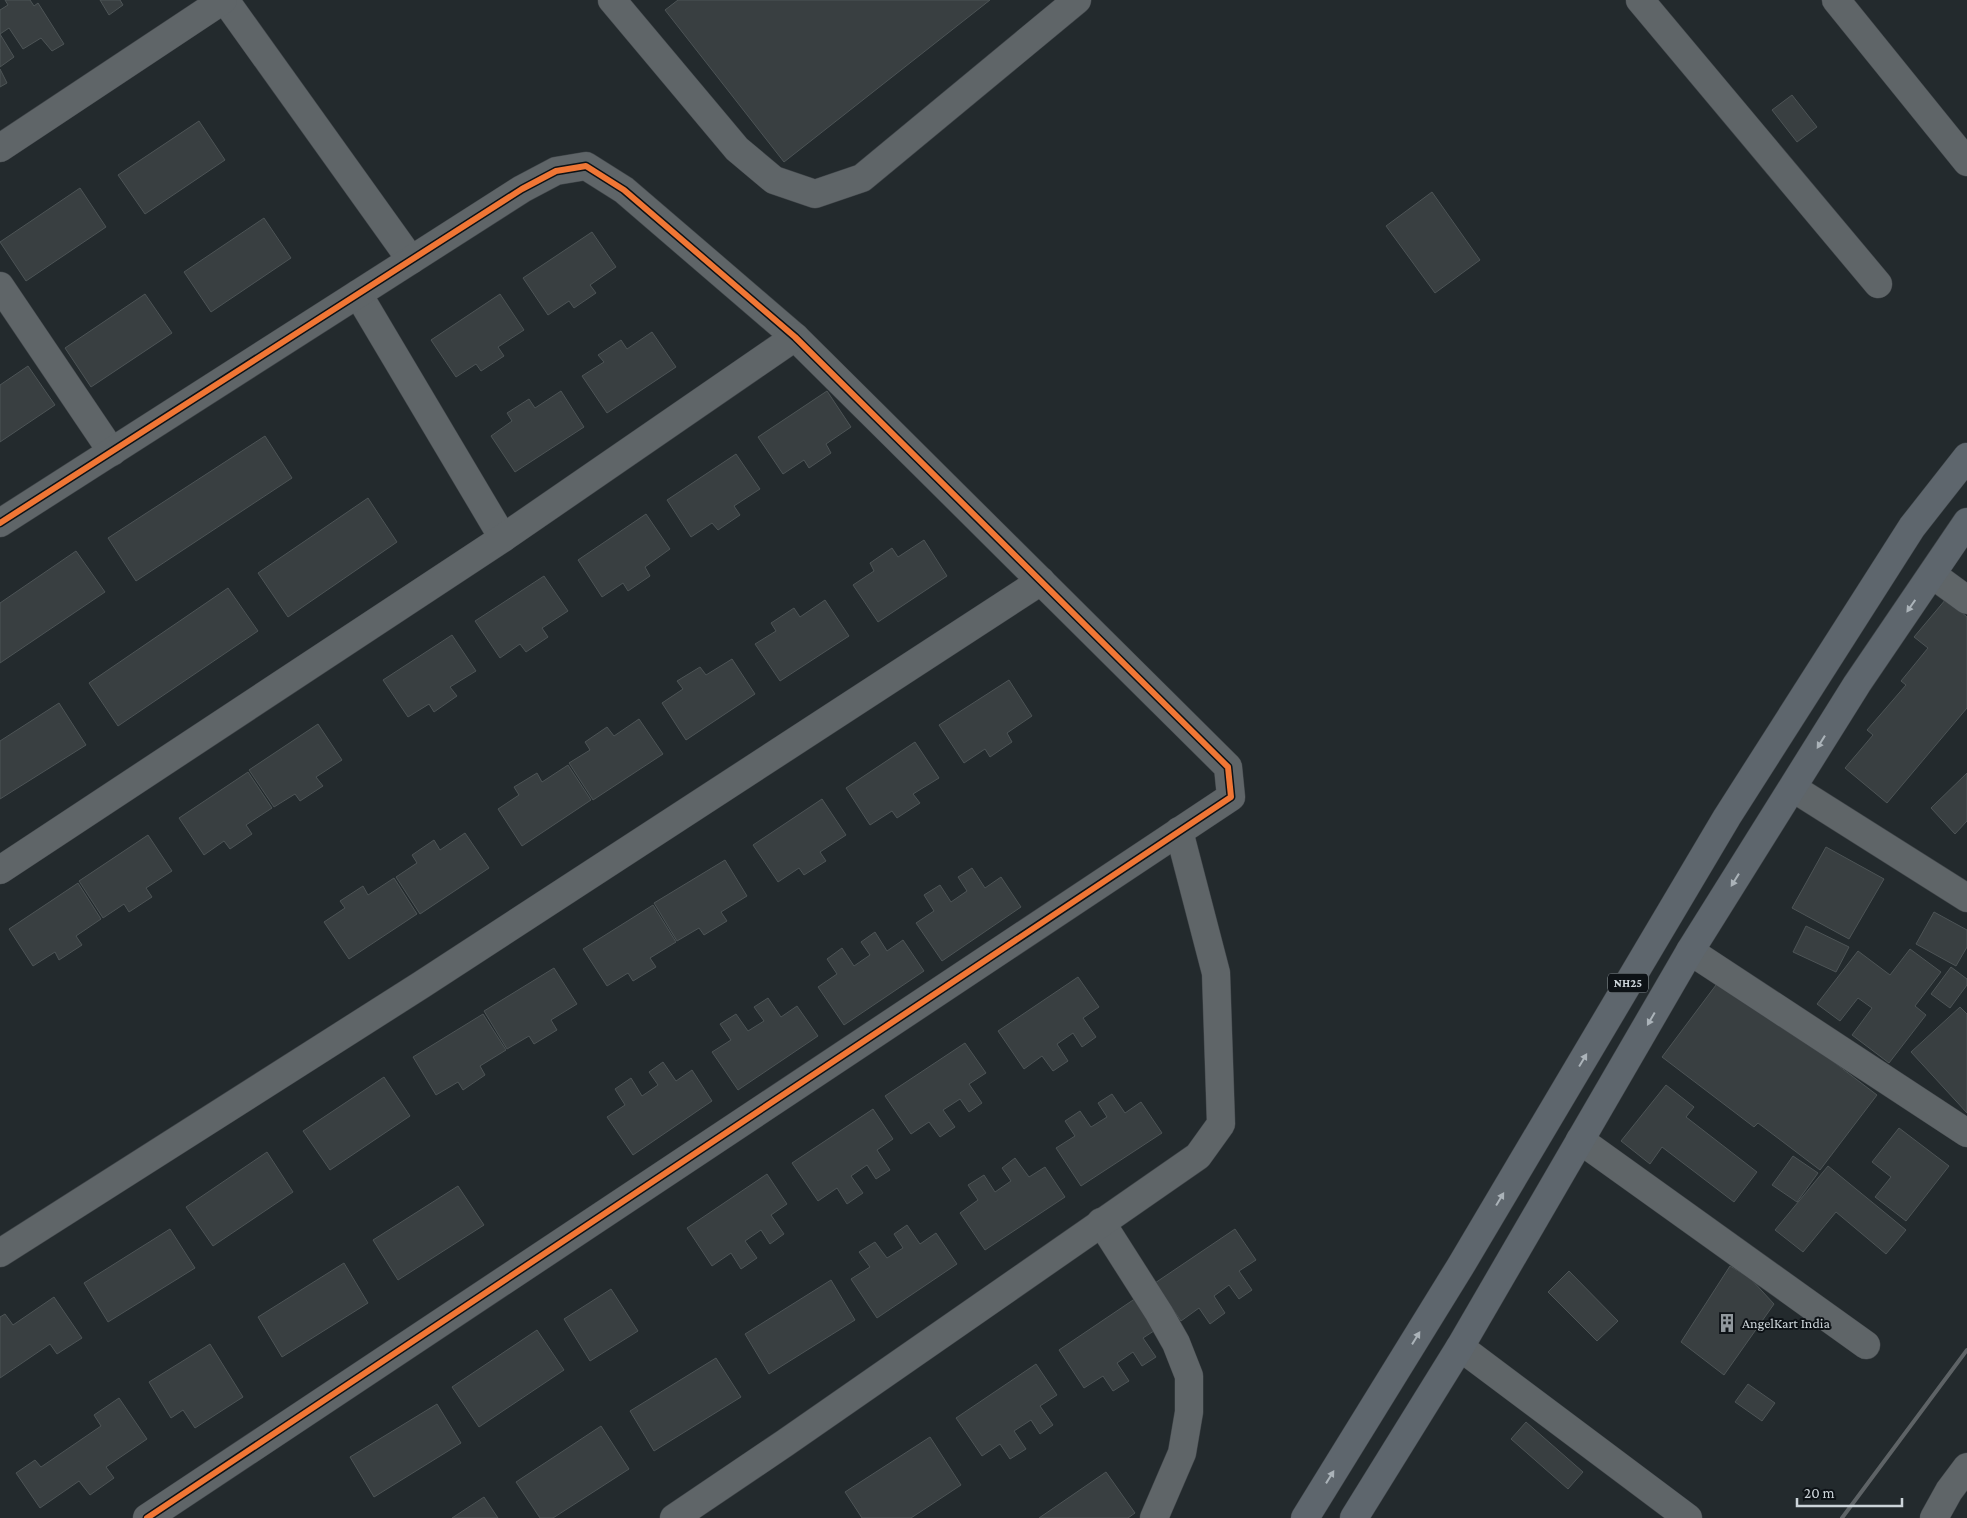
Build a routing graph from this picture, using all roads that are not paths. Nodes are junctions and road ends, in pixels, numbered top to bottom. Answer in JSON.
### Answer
{"nodes":[{"id":1,"x":224,"y":0,"type":"edge"},
{"id":2,"x":612,"y":0,"type":"edge"},
{"id":3,"x":1077,"y":0,"type":"edge"},
{"id":4,"x":1640,"y":0,"type":"edge"},
{"id":5,"x":1836,"y":0,"type":"edge"},
{"id":6,"x":0,"y":148,"type":"edge"},
{"id":7,"x":1967,"y":162,"type":"edge"},
{"id":8,"x":411,"y":260,"type":"junction"},
{"id":9,"x":1878,"y":284,"type":"dead end"},
{"id":10,"x":0,"y":286,"type":"edge"},
{"id":11,"x":358,"y":294,"type":"junction"},
{"id":12,"x":795,"y":337,"type":"junction"},
{"id":13,"x":112,"y":452,"type":"junction"},
{"id":14,"x":1967,"y":458,"type":"edge"},
{"id":15,"x":1967,"y":522,"type":"edge"},
{"id":16,"x":0,"y":524,"type":"edge"},
{"id":17,"x":504,"y":538,"type":"junction"},
{"id":18,"x":1933,"y":575,"type":"junction"},
{"id":19,"x":1041,"y":581,"type":"junction"},
{"id":20,"x":1967,"y":600,"type":"edge"},
{"id":21,"x":1793,"y":788,"type":"junction"},
{"id":22,"x":1180,"y":832,"type":"junction"},
{"id":23,"x":0,"y":870,"type":"edge"},
{"id":24,"x":1967,"y":898,"type":"edge"},
{"id":25,"x":1690,"y":951,"type":"junction"},
{"id":26,"x":1967,"y":1133,"type":"edge"},
{"id":27,"x":1580,"y":1140,"type":"junction"},
{"id":28,"x":1101,"y":1222,"type":"junction"},
{"id":29,"x":0,"y":1253,"type":"edge"},
{"id":30,"x":1866,"y":1345,"type":"dead end"},
{"id":31,"x":1460,"y":1347,"type":"junction"},
{"id":32,"x":1967,"y":1467,"type":"edge"},
{"id":33,"x":147,"y":1518,"type":"edge"},
{"id":34,"x":674,"y":1518,"type":"edge"},
{"id":35,"x":1154,"y":1518,"type":"edge"},
{"id":36,"x":1304,"y":1518,"type":"edge"},
{"id":37,"x":1354,"y":1518,"type":"edge"},
{"id":38,"x":1688,"y":1518,"type":"edge"},
{"id":39,"x":1934,"y":1518,"type":"edge"}],
"edges":[{"from":1,"to":6,"type":"street"},
{"from":1,"to":8,"type":"street"},
{"from":2,"to":3,"type":"street"},
{"from":4,"to":9,"type":"street"},
{"from":5,"to":7,"type":"street"},
{"from":8,"to":11,"type":"street"},
{"from":8,"to":12,"type":"street"},
{"from":10,"to":13,"type":"street"},
{"from":11,"to":13,"type":"street"},
{"from":11,"to":17,"type":"street"},
{"from":12,"to":17,"type":"street"},
{"from":12,"to":19,"type":"street"},
{"from":13,"to":16,"type":"street"},
{"from":36,"to":14,"type":"main road","number":"NH25","one_way":true},
{"from":15,"to":18,"type":"main road","number":"NH25"},
{"from":17,"to":23,"type":"street"},
{"from":18,"to":20,"type":"street"},
{"from":18,"to":21,"type":"main road","number":"NH25","one_way":true},
{"from":19,"to":22,"type":"street"},
{"from":19,"to":29,"type":"street"},
{"from":21,"to":24,"type":"street"},
{"from":21,"to":25,"type":"main road","number":"NH25","one_way":true},
{"from":22,"to":28,"type":"street"},
{"from":22,"to":33,"type":"street"},
{"from":25,"to":26,"type":"street"},
{"from":25,"to":27,"type":"main road","number":"NH25","one_way":true},
{"from":27,"to":30,"type":"street"},
{"from":27,"to":31,"type":"main road","number":"NH25"},
{"from":28,"to":34,"type":"street"},
{"from":28,"to":35,"type":"street"},
{"from":31,"to":37,"type":"main road","number":"NH25"},
{"from":31,"to":38,"type":"street"},
{"from":32,"to":39,"type":"street"}]}
